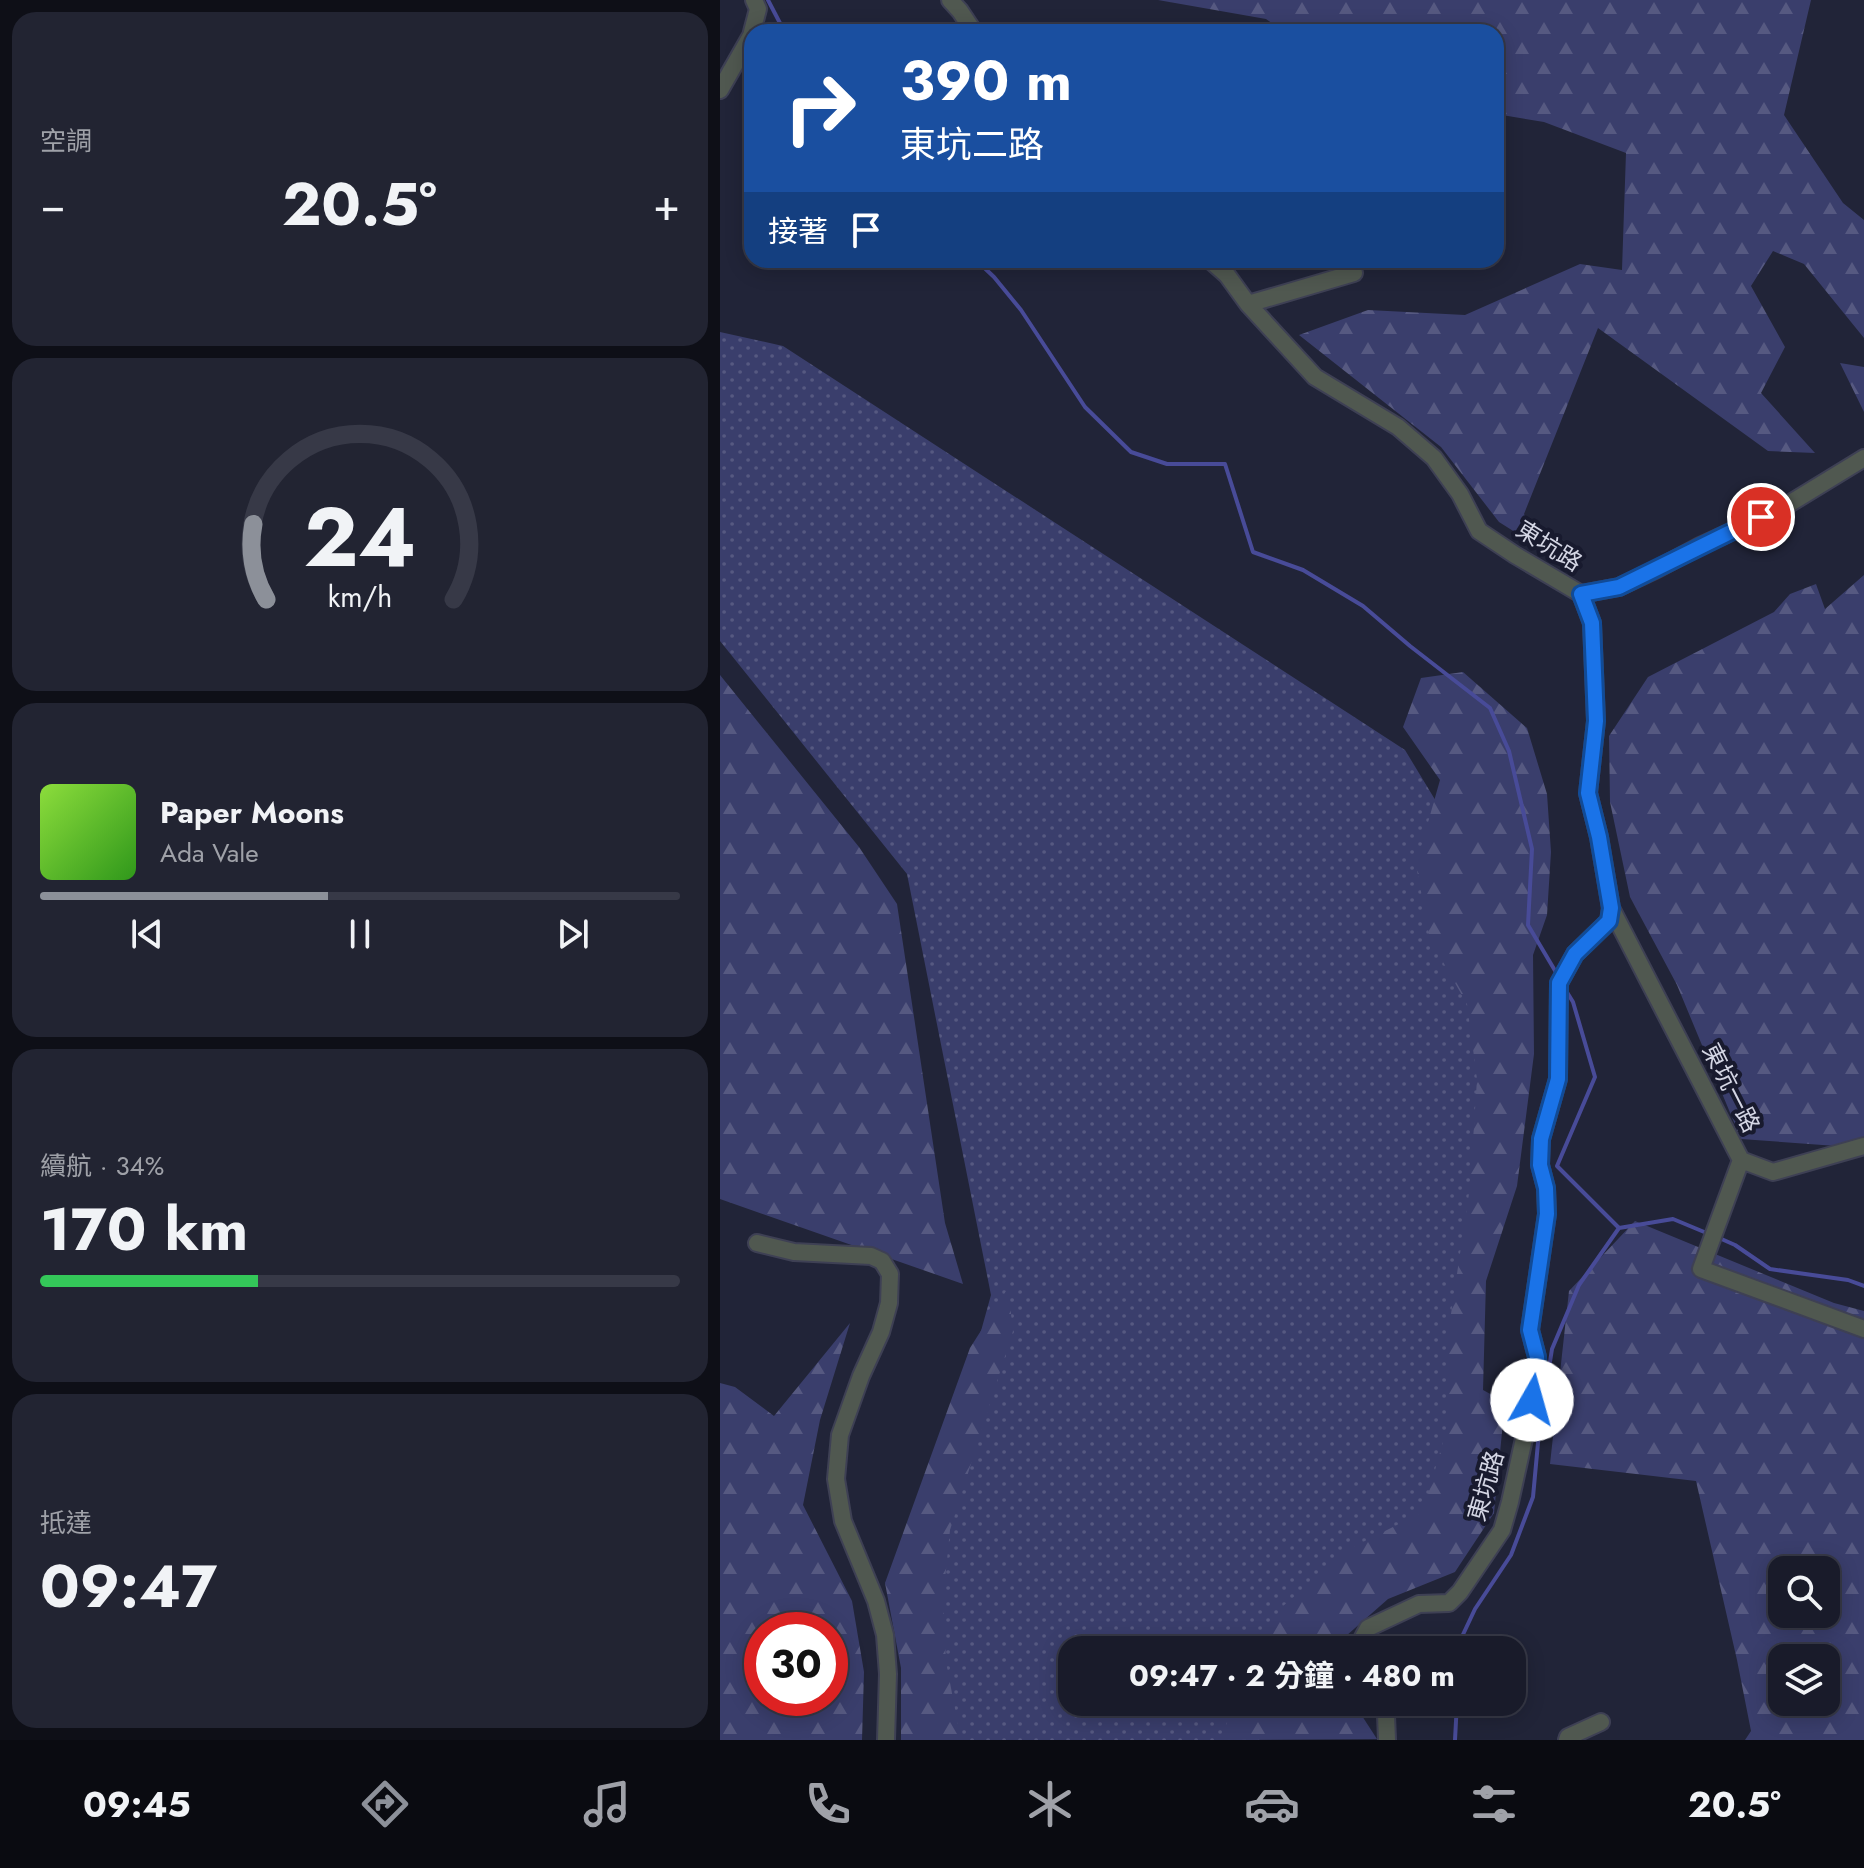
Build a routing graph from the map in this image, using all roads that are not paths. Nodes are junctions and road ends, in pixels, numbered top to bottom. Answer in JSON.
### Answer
{"nodes":[{"id":1,"x":754,"y":0,"type":"edge"},
{"id":2,"x":950,"y":0,"type":"edge"},
{"id":3,"x":754,"y":24,"type":"edge"},
{"id":4,"x":969,"y":24,"type":"edge"},
{"id":5,"x":744,"y":47,"type":"edge"},
{"id":6,"x":720,"y":90,"type":"edge"},
{"id":7,"x":1219,"y":268,"type":"edge"},
{"id":8,"x":1354,"y":273,"type":"dead end"},
{"id":9,"x":1248,"y":304,"type":"junction"},
{"id":10,"x":1864,"y":458,"type":"edge"},
{"id":11,"x":1581,"y":594,"type":"junction"},
{"id":12,"x":1611,"y":908,"type":"junction"},
{"id":13,"x":1864,"y":1146,"type":"edge"},
{"id":14,"x":1741,"y":1160,"type":"junction"},
{"id":15,"x":757,"y":1243,"type":"dead end"},
{"id":16,"x":1864,"y":1329,"type":"edge"},
{"id":17,"x":1364,"y":1636,"type":"edge"},
{"id":18,"x":1386,"y":1716,"type":"edge"},
{"id":19,"x":1601,"y":1722,"type":"dead end"},
{"id":20,"x":886,"y":1740,"type":"edge"},
{"id":21,"x":1387,"y":1740,"type":"edge"},
{"id":22,"x":1567,"y":1740,"type":"edge"}],
"edges":[{"from":1,"to":3,"type":"street"},
{"from":2,"to":4,"type":"street"},
{"from":5,"to":6,"type":"street"},
{"from":7,"to":9,"type":"street","name":"東坑路"},
{"from":8,"to":9,"type":"street"},
{"from":9,"to":11,"type":"street","name":"東坑路"},
{"from":10,"to":11,"type":"street"},
{"from":11,"to":12,"type":"street","name":"東坑路"},
{"from":12,"to":14,"type":"street","name":"東坑一路"},
{"from":12,"to":17,"type":"street","name":"東坑路"},
{"from":13,"to":14,"type":"street"},
{"from":14,"to":16,"type":"street","name":"東坑一路"},
{"from":15,"to":20,"type":"street"},
{"from":18,"to":21,"type":"street"},
{"from":19,"to":22,"type":"street"}]}
